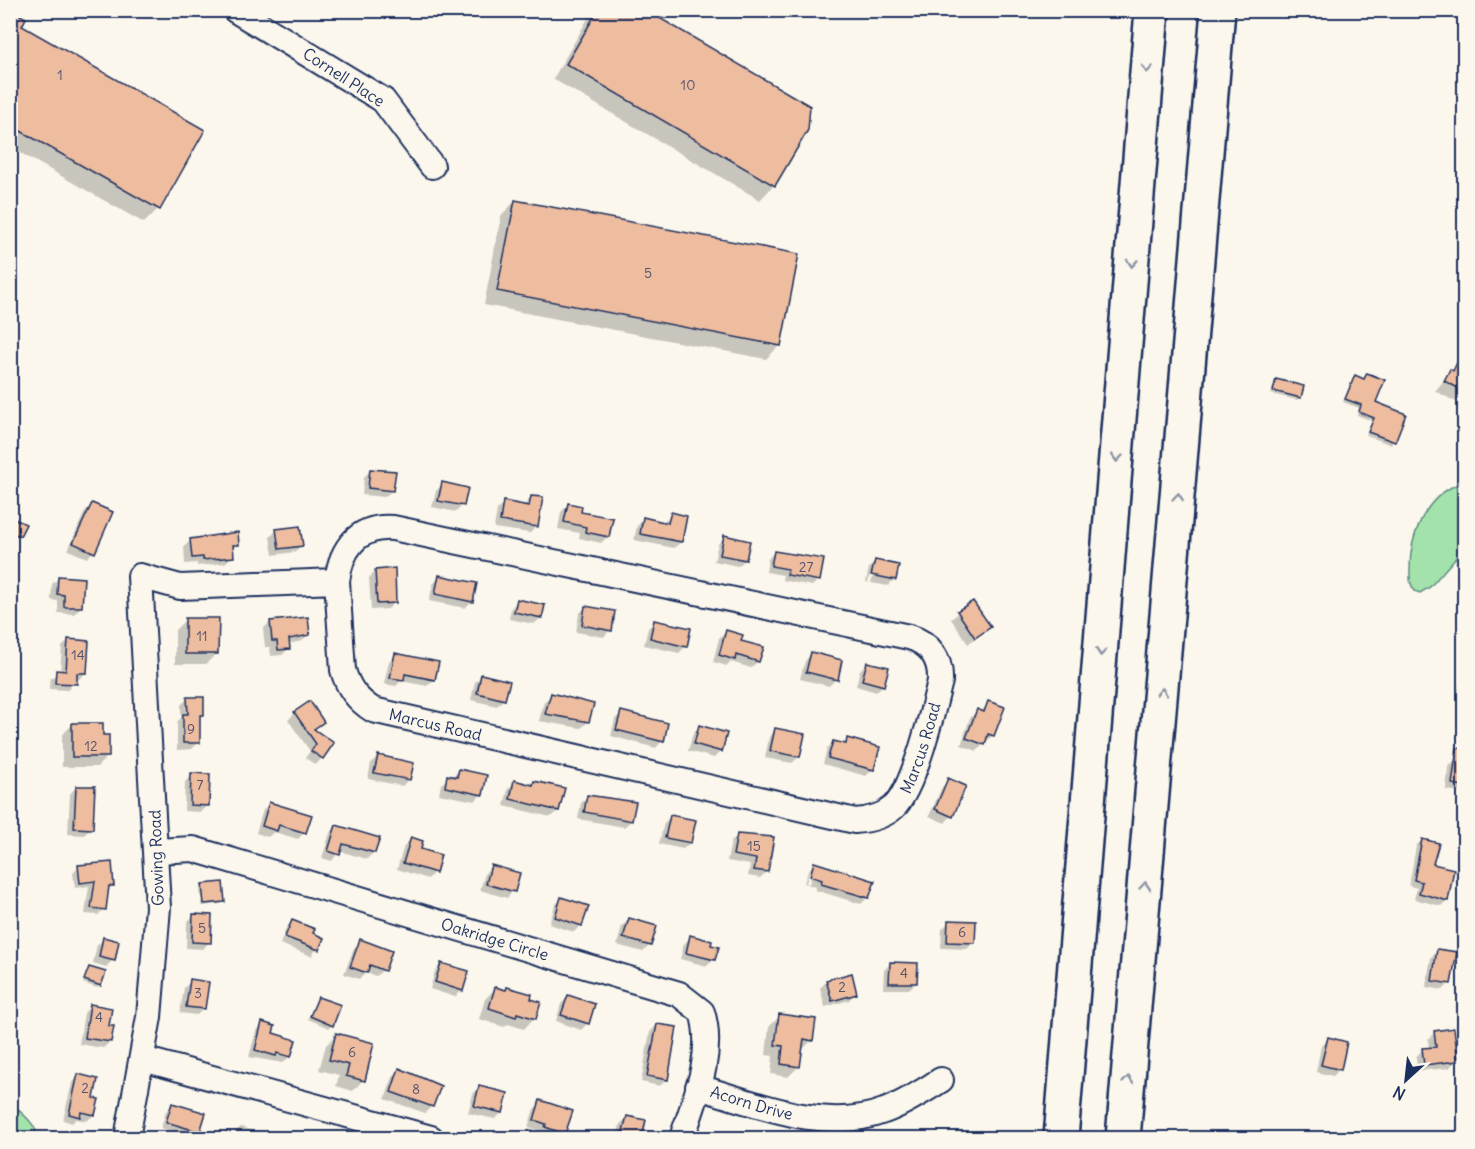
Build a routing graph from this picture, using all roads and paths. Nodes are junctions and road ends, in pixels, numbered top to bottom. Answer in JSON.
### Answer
{"nodes":[{"id":1,"x":236,"y":10,"type":"edge"},
{"id":2,"x":1152,"y":10,"type":"edge"},
{"id":3,"x":1218,"y":10,"type":"edge"},
{"id":4,"x":432,"y":166,"type":"dead end"},
{"id":5,"x":337,"y":581,"type":"junction"},
{"id":6,"x":157,"y":851,"type":"junction"},
{"id":7,"x":143,"y":1059,"type":"junction"},
{"id":8,"x":941,"y":1080,"type":"dead end"},
{"id":9,"x":698,"y":1087,"type":"junction"},
{"id":10,"x":127,"y":1138,"type":"edge"},
{"id":11,"x":431,"y":1138,"type":"edge"},
{"id":12,"x":682,"y":1138,"type":"edge"},
{"id":13,"x":1061,"y":1138,"type":"edge"},
{"id":14,"x":1124,"y":1138,"type":"edge"}],
"edges":[{"from":1,"to":4,"type":"street","name":"Cornell Place"},
{"from":2,"to":13,"type":"highway","one_way":true},
{"from":14,"to":3,"type":"highway","one_way":true},
{"from":5,"to":5,"type":"street","name":"Marcus Road"},
{"from":5,"to":6,"type":"street","name":"Gowing Road"},
{"from":6,"to":7,"type":"street","name":"Gowing Road"},
{"from":6,"to":9,"type":"street","name":"Oakridge Circle"},
{"from":7,"to":10,"type":"street","name":"Gowing Road"},
{"from":7,"to":11,"type":"street"},
{"from":8,"to":9,"type":"street","name":"Acorn Drive"},
{"from":9,"to":12,"type":"street","name":"Oakridge Circle"}]}
